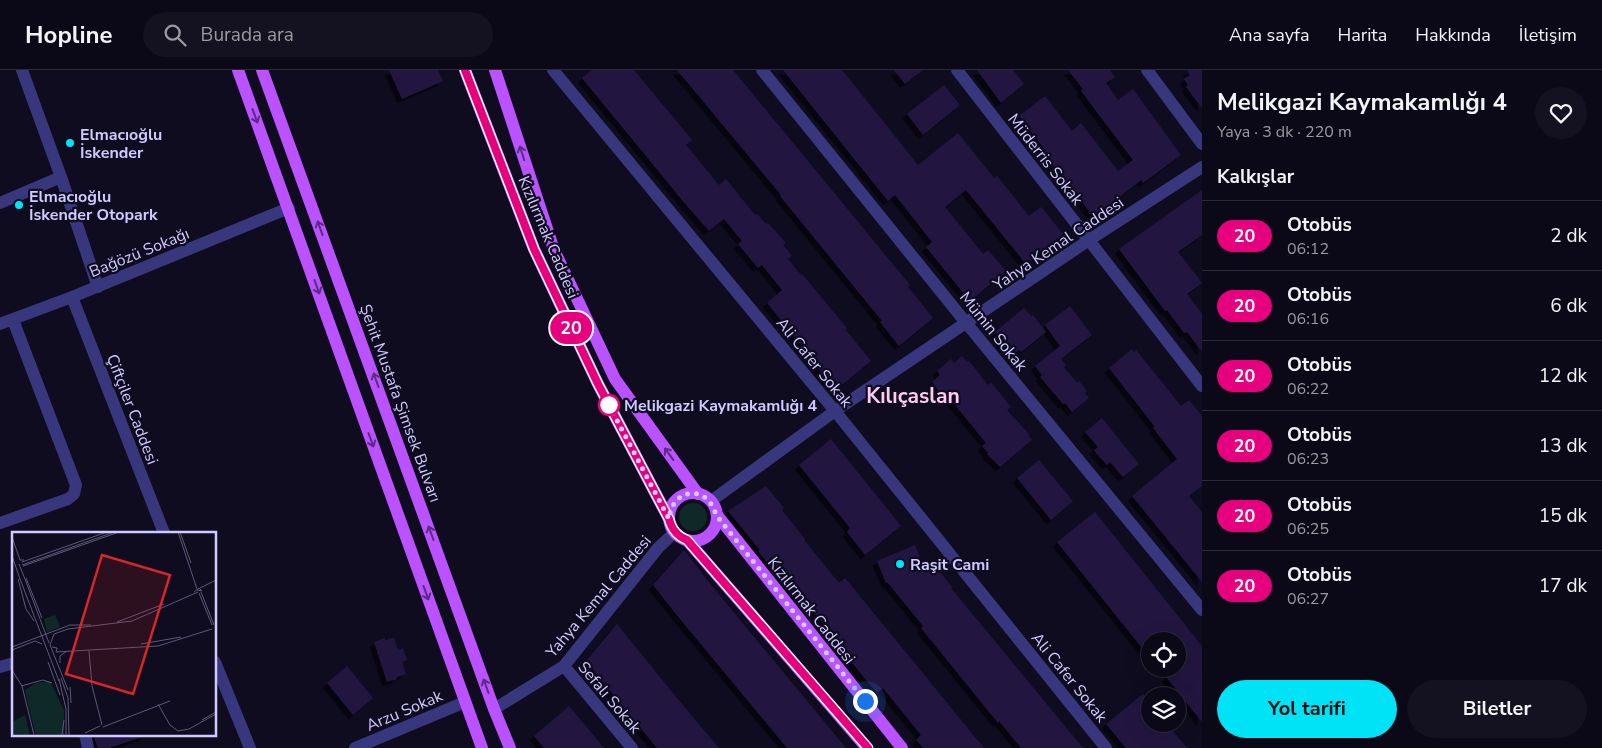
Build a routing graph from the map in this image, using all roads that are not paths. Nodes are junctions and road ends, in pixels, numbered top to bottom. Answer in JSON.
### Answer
{"nodes":[{"id":1,"x":22,"y":70,"type":"edge"},
{"id":2,"x":238,"y":70,"type":"edge"},
{"id":3,"x":262,"y":70,"type":"edge"},
{"id":4,"x":464,"y":70,"type":"edge"},
{"id":5,"x":496,"y":70,"type":"edge"},
{"id":6,"x":553,"y":70,"type":"edge"},
{"id":7,"x":762,"y":70,"type":"edge"},
{"id":8,"x":957,"y":70,"type":"edge"},
{"id":9,"x":1147,"y":70,"type":"edge"},
{"id":10,"x":1202,"y":144,"type":"edge"},
{"id":11,"x":1202,"y":167,"type":"edge"},
{"id":12,"x":61,"y":177,"type":"junction"},
{"id":13,"x":0,"y":204,"type":"edge"},
{"id":14,"x":288,"y":208,"type":"junction"},
{"id":15,"x":1089,"y":240,"type":"junction"},
{"id":16,"x":98,"y":286,"type":"junction"},
{"id":17,"x":72,"y":297,"type":"junction"},
{"id":18,"x":13,"y":320,"type":"junction"},
{"id":19,"x":0,"y":324,"type":"edge"},
{"id":20,"x":967,"y":324,"type":"junction"},
{"id":21,"x":1202,"y":386,"type":"edge"},
{"id":22,"x":835,"y":412,"type":"junction"},
{"id":23,"x":698,"y":494,"type":"junction"},
{"id":24,"x":711,"y":501,"type":"junction"},
{"id":25,"x":716,"y":515,"type":"junction"},
{"id":26,"x":669,"y":519,"type":"junction"},
{"id":27,"x":0,"y":523,"type":"edge"},
{"id":28,"x":164,"y":532,"type":"edge"},
{"id":29,"x":675,"y":532,"type":"junction"},
{"id":30,"x":687,"y":540,"type":"junction"},
{"id":31,"x":1202,"y":610,"type":"edge"},
{"id":32,"x":12,"y":664,"type":"edge"},
{"id":33,"x":216,"y":664,"type":"edge"},
{"id":34,"x":564,"y":666,"type":"junction"},
{"id":35,"x":0,"y":668,"type":"edge"},
{"id":36,"x":465,"y":702,"type":"junction"},
{"id":37,"x":494,"y":710,"type":"junction"},
{"id":38,"x":250,"y":748,"type":"edge"},
{"id":39,"x":355,"y":748,"type":"edge"},
{"id":40,"x":482,"y":748,"type":"edge"},
{"id":41,"x":510,"y":748,"type":"edge"},
{"id":42,"x":632,"y":748,"type":"edge"},
{"id":43,"x":868,"y":748,"type":"edge"},
{"id":44,"x":902,"y":748,"type":"edge"},
{"id":45,"x":1106,"y":748,"type":"edge"}],
"edges":[{"from":1,"to":12,"type":"street"},
{"from":2,"to":14,"type":"main road","one_way":true},
{"from":37,"to":3,"type":"main road","name":"Şehit Mustafa Şimsek Bulvarı","one_way":true},
{"from":4,"to":26,"type":"main road","name":"Kızılırmak Caddesi"},
{"from":23,"to":5,"type":"main road","name":"Kızılırmak Caddesi","one_way":true},
{"from":6,"to":22,"type":"street","name":"Ali Cafer Sokak"},
{"from":7,"to":20,"type":"street","name":"Mümin Sokak"},
{"from":8,"to":15,"type":"street","name":"Müderris Sokak"},
{"from":9,"to":10,"type":"street"},
{"from":11,"to":15,"type":"street","name":"Yahya Kemal Caddesi"},
{"from":12,"to":13,"type":"street"},
{"from":12,"to":16,"type":"street"},
{"from":14,"to":16,"type":"street","name":"Bağözü Sokağı"},
{"from":14,"to":36,"type":"main road","one_way":true},
{"from":15,"to":20,"type":"street","name":"Yahya Kemal Caddesi"},
{"from":15,"to":21,"type":"street","name":"Müderris Sokak"},
{"from":16,"to":17,"type":"street","name":"Bağözü Sokağı"},
{"from":17,"to":18,"type":"street","name":"Bağözü Sokağı"},
{"from":17,"to":28,"type":"street","name":"Çiftçiler Caddesi"},
{"from":18,"to":19,"type":"street","name":"Bağözü Sokağı"},
{"from":18,"to":27,"type":"street"},
{"from":20,"to":22,"type":"street","name":"Yahya Kemal Caddesi"},
{"from":20,"to":31,"type":"street","name":"Mümin Sokak"},
{"from":22,"to":24,"type":"street","name":"Yahya Kemal Caddesi"},
{"from":22,"to":45,"type":"street","name":"Ali Cafer Sokak"},
{"from":23,"to":24,"type":"main road"},
{"from":23,"to":26,"type":"main road"},
{"from":24,"to":25,"type":"main road"},
{"from":25,"to":30,"type":"main road"},
{"from":25,"to":44,"type":"main road","name":"Kızılırmak Caddesi"},
{"from":26,"to":29,"type":"main road"},
{"from":29,"to":30,"type":"main road"},
{"from":29,"to":34,"type":"street","name":"Yahya Kemal Caddesi"},
{"from":30,"to":43,"type":"main road"},
{"from":32,"to":35,"type":"street"},
{"from":33,"to":38,"type":"street"},
{"from":34,"to":37,"type":"street","name":"Yahya Kemal Caddesi"},
{"from":34,"to":42,"type":"street","name":"Sefalı Sokak"},
{"from":36,"to":39,"type":"street","name":"Arzu Sokak"},
{"from":36,"to":40,"type":"main road"},
{"from":37,"to":41,"type":"main road","name":"Şehit Mustafa Şimsek Bulvarı"}]}
